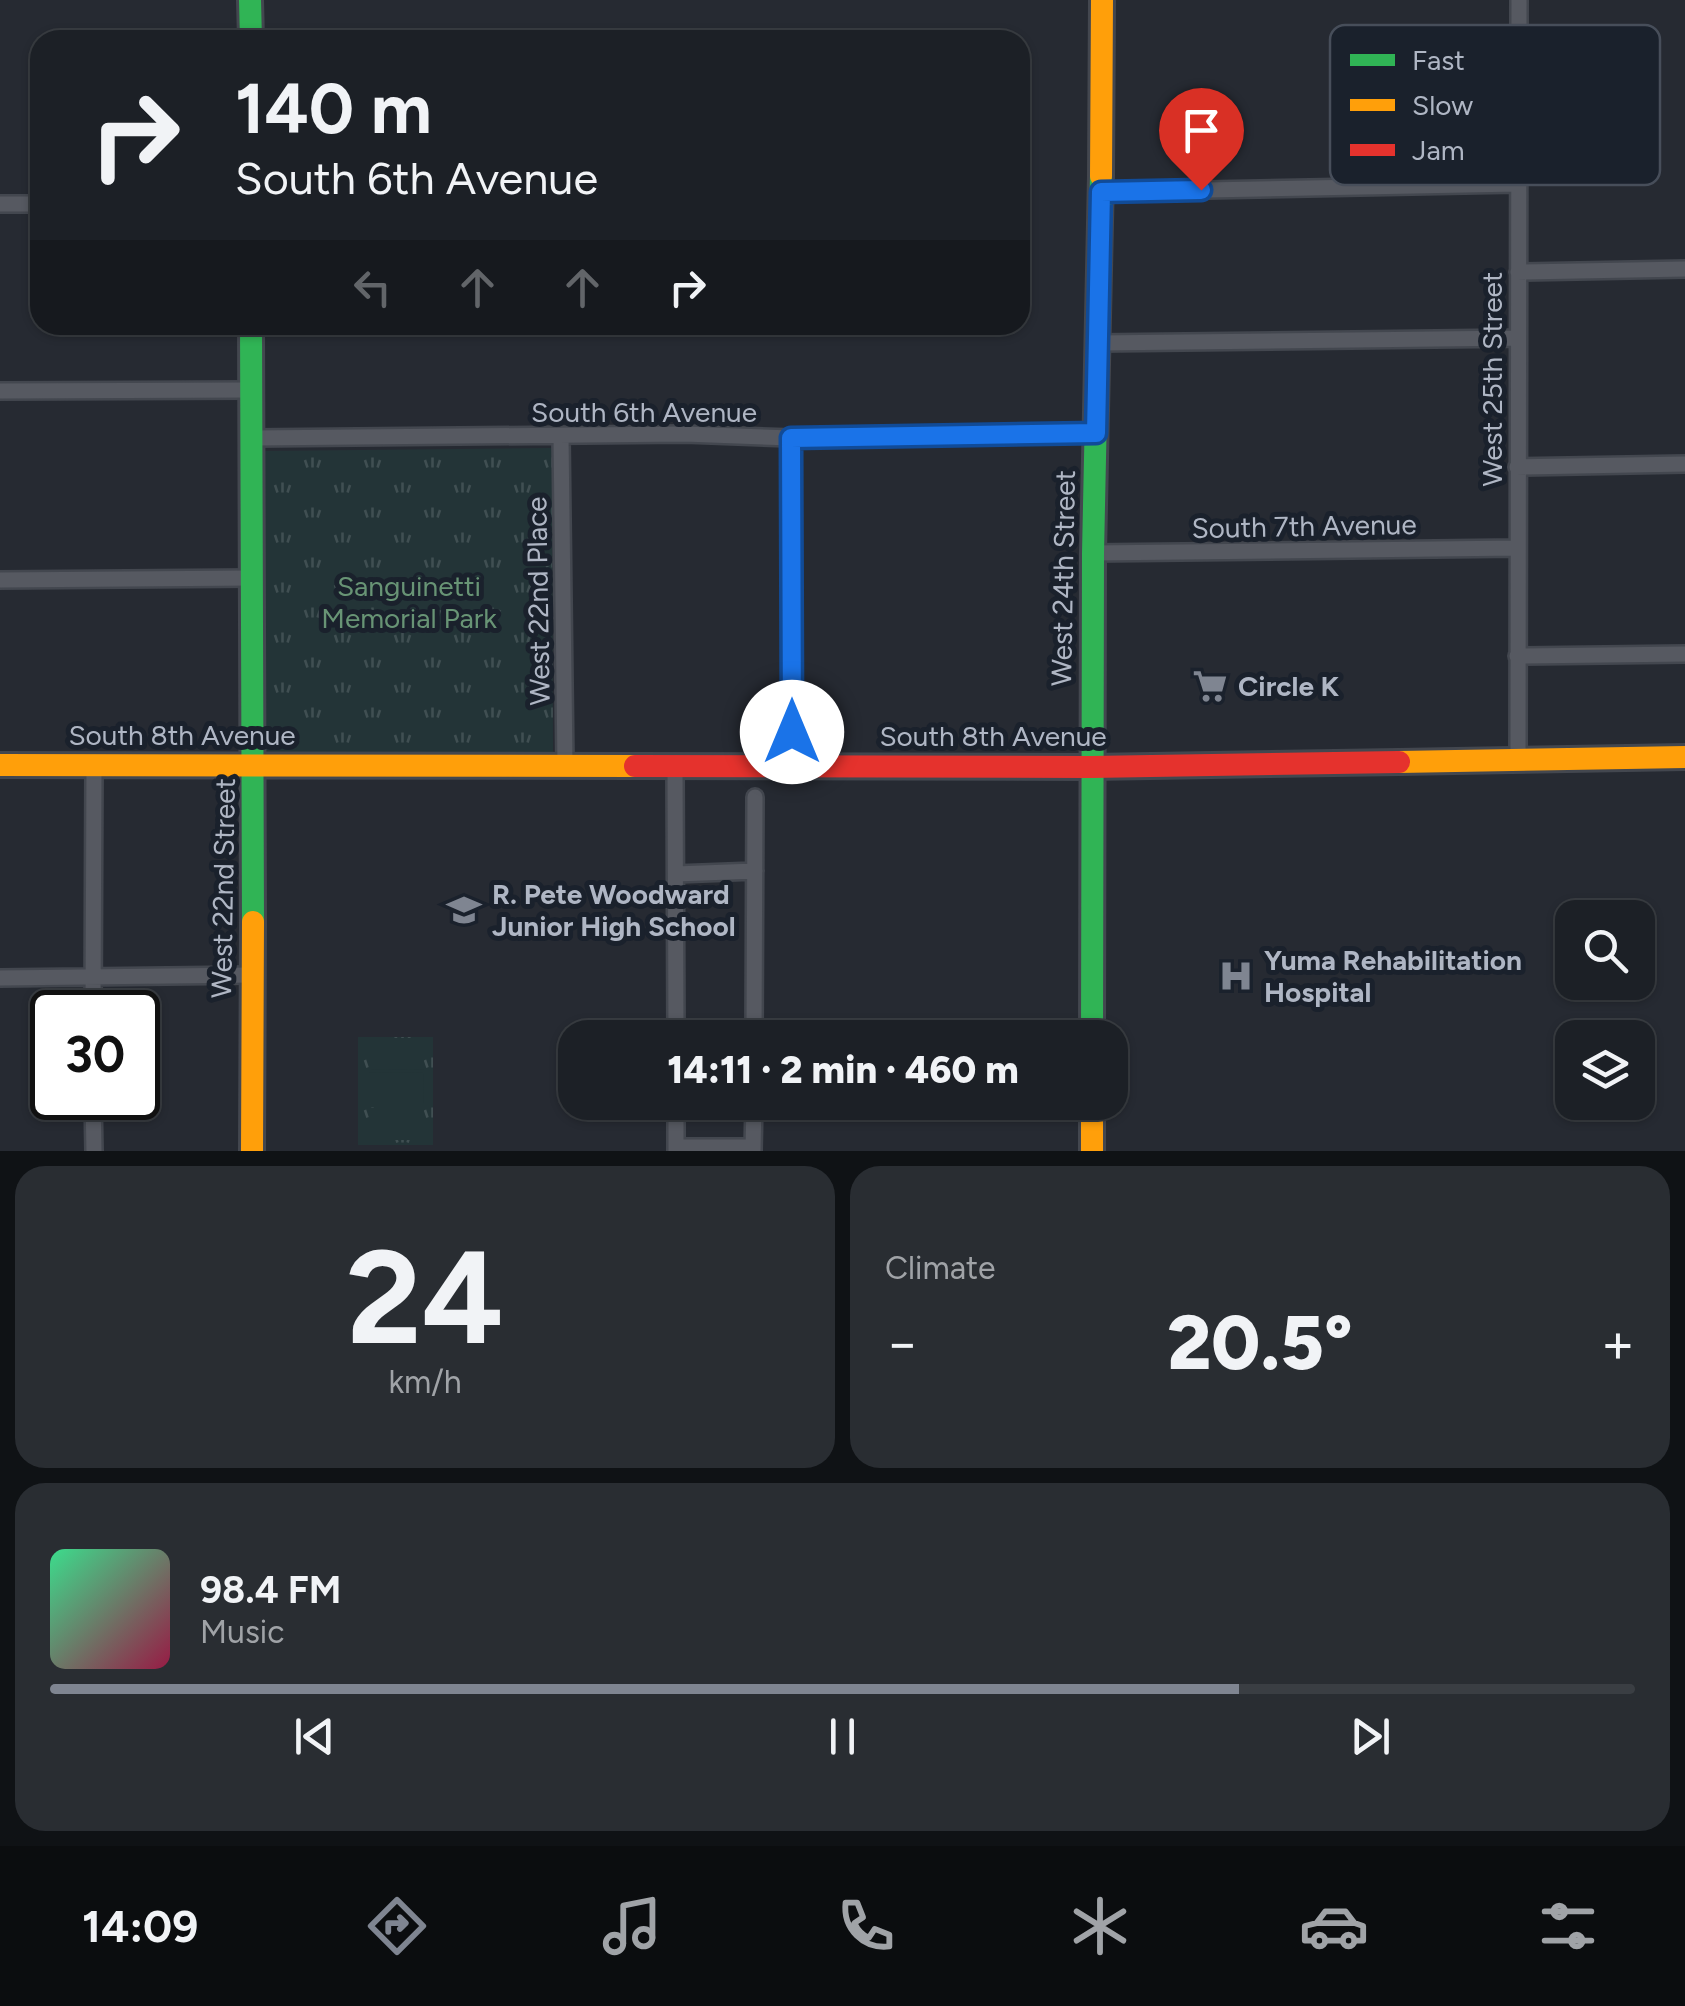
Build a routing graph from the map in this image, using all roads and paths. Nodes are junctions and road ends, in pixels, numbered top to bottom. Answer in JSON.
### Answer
{"nodes":[{"id":1,"x":250,"y":0,"type":"edge"},
{"id":2,"x":1102,"y":0,"type":"edge"},
{"id":3,"x":1519,"y":0,"type":"edge"},
{"id":4,"x":1519,"y":25,"type":"edge"},
{"id":5,"x":251,"y":30,"type":"edge"},
{"id":6,"x":1465,"y":185,"type":"edge"},
{"id":7,"x":1517,"y":185,"type":"edge"},
{"id":8,"x":1101,"y":192,"type":"junction"},
{"id":9,"x":0,"y":204,"type":"edge"},
{"id":10,"x":30,"y":204,"type":"edge"},
{"id":11,"x":1685,"y":269,"type":"edge"},
{"id":12,"x":1518,"y":272,"type":"junction"},
{"id":13,"x":251,"y":335,"type":"edge"},
{"id":14,"x":1518,"y":338,"type":"junction"},
{"id":15,"x":1098,"y":342,"type":"junction"},
{"id":16,"x":251,"y":390,"type":"junction"},
{"id":17,"x":0,"y":391,"type":"edge"},
{"id":18,"x":1096,"y":433,"type":"junction"},
{"id":19,"x":561,"y":436,"type":"junction"},
{"id":20,"x":252,"y":438,"type":"junction"},
{"id":21,"x":791,"y":438,"type":"junction"},
{"id":22,"x":1685,"y":464,"type":"edge"},
{"id":23,"x":1517,"y":467,"type":"junction"},
{"id":24,"x":1517,"y":548,"type":"junction"},
{"id":25,"x":1092,"y":554,"type":"junction"},
{"id":26,"x":252,"y":578,"type":"junction"},
{"id":27,"x":0,"y":580,"type":"edge"},
{"id":28,"x":1685,"y":654,"type":"edge"},
{"id":29,"x":1517,"y":656,"type":"junction"},
{"id":30,"x":1685,"y":758,"type":"edge"},
{"id":31,"x":1518,"y":759,"type":"junction"},
{"id":32,"x":94,"y":765,"type":"junction"},
{"id":33,"x":254,"y":765,"type":"junction"},
{"id":34,"x":565,"y":765,"type":"junction"},
{"id":35,"x":0,"y":766,"type":"edge"},
{"id":36,"x":675,"y":766,"type":"junction"},
{"id":37,"x":792,"y":766,"type":"junction"},
{"id":38,"x":1091,"y":767,"type":"junction"},
{"id":39,"x":754,"y":796,"type":"dead end"},
{"id":40,"x":755,"y":871,"type":"junction"},
{"id":41,"x":676,"y":874,"type":"junction"},
{"id":42,"x":252,"y":976,"type":"junction"},
{"id":43,"x":0,"y":978,"type":"edge"},
{"id":44,"x":93,"y":978,"type":"junction"},
{"id":45,"x":93,"y":990,"type":"edge"},
{"id":46,"x":676,"y":1020,"type":"edge"},
{"id":47,"x":754,"y":1020,"type":"edge"},
{"id":48,"x":1092,"y":1020,"type":"edge"},
{"id":49,"x":93,"y":1120,"type":"edge"},
{"id":50,"x":676,"y":1120,"type":"edge"},
{"id":51,"x":754,"y":1120,"type":"edge"},
{"id":52,"x":1092,"y":1120,"type":"edge"},
{"id":53,"x":676,"y":1149,"type":"edge"},
{"id":54,"x":754,"y":1149,"type":"edge"},
{"id":55,"x":94,"y":1151,"type":"edge"},
{"id":56,"x":252,"y":1151,"type":"edge"},
{"id":57,"x":1092,"y":1151,"type":"edge"}],
"edges":[{"from":1,"to":5,"type":"street"},
{"from":2,"to":8,"type":"street","name":"West 24th Street"},
{"from":3,"to":4,"type":"street","name":"West 25th Street"},
{"from":6,"to":8,"type":"street"},
{"from":7,"to":12,"type":"street","name":"West 25th Street"},
{"from":8,"to":15,"type":"street","name":"West 24th Street"},
{"from":9,"to":10,"type":"street"},
{"from":11,"to":12,"type":"street"},
{"from":12,"to":14,"type":"street","name":"West 25th Street"},
{"from":13,"to":16,"type":"street","name":"West 22nd Street"},
{"from":14,"to":15,"type":"street"},
{"from":14,"to":23,"type":"street","name":"West 25th Street"},
{"from":15,"to":18,"type":"street","name":"West 24th Street"},
{"from":16,"to":17,"type":"street"},
{"from":16,"to":20,"type":"street","name":"West 22nd Street"},
{"from":18,"to":21,"type":"street","name":"South 6th Avenue"},
{"from":18,"to":25,"type":"street","name":"West 24th Street"},
{"from":19,"to":20,"type":"street","name":"South 6th Avenue"},
{"from":19,"to":21,"type":"street","name":"South 6th Avenue"},
{"from":19,"to":34,"type":"street","name":"West 22nd Place"},
{"from":20,"to":26,"type":"street","name":"West 22nd Street"},
{"from":21,"to":37,"type":"street"},
{"from":22,"to":23,"type":"street"},
{"from":23,"to":24,"type":"street","name":"West 25th Street"},
{"from":24,"to":25,"type":"street","name":"South 7th Avenue"},
{"from":24,"to":29,"type":"street","name":"West 25th Street"},
{"from":25,"to":38,"type":"street","name":"West 24th Street"},
{"from":26,"to":27,"type":"street"},
{"from":26,"to":33,"type":"street","name":"West 22nd Street"},
{"from":28,"to":29,"type":"street"},
{"from":29,"to":31,"type":"street","name":"West 25th Street"},
{"from":30,"to":31,"type":"street","name":"South 8th Avenue"},
{"from":31,"to":38,"type":"street","name":"South 8th Avenue"},
{"from":32,"to":33,"type":"street","name":"South 8th Avenue"},
{"from":32,"to":35,"type":"street","name":"South 8th Avenue"},
{"from":32,"to":44,"type":"street"},
{"from":33,"to":34,"type":"street","name":"South 8th Avenue"},
{"from":33,"to":42,"type":"street","name":"West 22nd Street"},
{"from":34,"to":36,"type":"street","name":"South 8th Avenue"},
{"from":36,"to":37,"type":"street","name":"South 8th Avenue"},
{"from":36,"to":41,"type":"street"},
{"from":37,"to":38,"type":"street","name":"South 8th Avenue"},
{"from":38,"to":48,"type":"street","name":"West 24th Street"},
{"from":39,"to":40,"type":"street"},
{"from":40,"to":41,"type":"street"},
{"from":40,"to":47,"type":"street"},
{"from":41,"to":46,"type":"street"},
{"from":42,"to":44,"type":"street"},
{"from":42,"to":56,"type":"street","name":"West 22nd Street"},
{"from":43,"to":44,"type":"street"},
{"from":44,"to":45,"type":"street"},
{"from":49,"to":55,"type":"street"},
{"from":50,"to":53,"type":"street"},
{"from":51,"to":54,"type":"street"},
{"from":52,"to":57,"type":"street"},
{"from":53,"to":54,"type":"street"}]}
